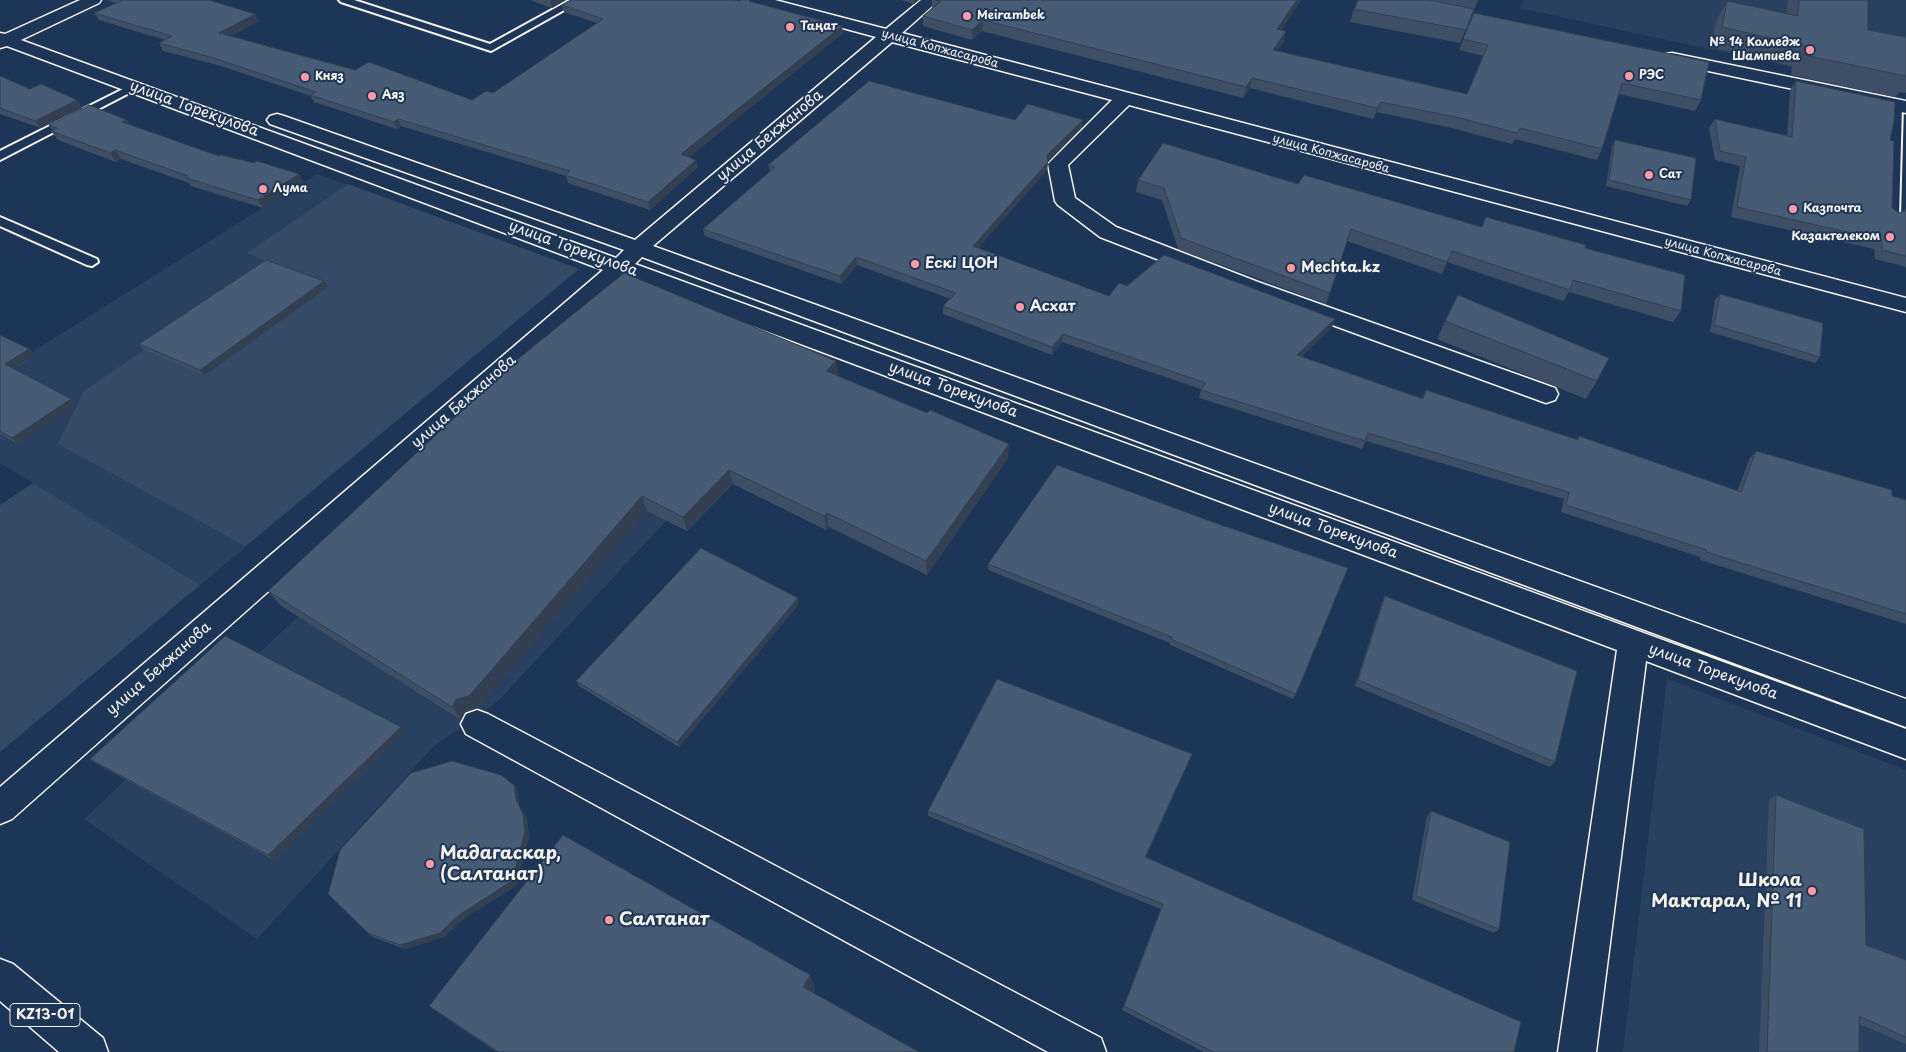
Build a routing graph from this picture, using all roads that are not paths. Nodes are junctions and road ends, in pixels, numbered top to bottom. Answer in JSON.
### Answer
{"nodes":[{"id":1,"x":93,"y":0,"type":"edge"},
{"id":2,"x":344,"y":0,"type":"edge"},
{"id":3,"x":577,"y":0,"type":"edge"},
{"id":4,"x":756,"y":0,"type":"edge"},
{"id":5,"x":931,"y":0,"type":"edge"},
{"id":6,"x":6,"y":34,"type":"edge"},
{"id":7,"x":889,"y":35,"type":"junction"},
{"id":8,"x":1656,"y":54,"type":"edge"},
{"id":9,"x":133,"y":87,"type":"junction"},
{"id":10,"x":1124,"y":99,"type":"junction"},
{"id":11,"x":1901,"y":106,"type":"edge"},
{"id":12,"x":0,"y":156,"type":"edge"},
{"id":13,"x":1893,"y":218,"type":"edge"},
{"id":14,"x":0,"y":221,"type":"edge"},
{"id":15,"x":638,"y":248,"type":"junction"},
{"id":16,"x":92,"y":262,"type":"dead end"},
{"id":17,"x":620,"y":267,"type":"junction"},
{"id":18,"x":1906,"y":305,"type":"edge"},
{"id":19,"x":1546,"y":394,"type":"dead end"},
{"id":20,"x":1634,"y":643,"type":"junction"},
{"id":21,"x":1906,"y":713,"type":"edge"},
{"id":22,"x":477,"y":724,"type":"dead end"},
{"id":23,"x":1906,"y":744,"type":"edge"},
{"id":24,"x":0,"y":808,"type":"edge"},
{"id":25,"x":0,"y":977,"type":"edge"},
{"id":26,"x":89,"y":1052,"type":"edge"},
{"id":27,"x":1087,"y":1052,"type":"edge"},
{"id":28,"x":1577,"y":1052,"type":"edge"}],
"edges":[{"from":1,"to":6,"type":"street"},
{"from":2,"to":3,"type":"lane"},
{"from":4,"to":7,"type":"street","name":"улица Копжасарова"},
{"from":5,"to":7,"type":"street","name":"улица Бекжанова"},
{"from":6,"to":9,"type":"street","name":"улица Торекулова"},
{"from":6,"to":15,"type":"street","name":"улица Торекулова"},
{"from":7,"to":10,"type":"street","name":"улица Копжасарова"},
{"from":7,"to":15,"type":"street","name":"улица Бекжанова"},
{"from":8,"to":11,"type":"street"},
{"from":9,"to":12,"type":"lane"},
{"from":9,"to":17,"type":"street","name":"улица Торекулова"},
{"from":10,"to":18,"type":"street","name":"улица Копжасарова"},
{"from":10,"to":19,"type":"street"},
{"from":11,"to":13,"type":"lane"},
{"from":14,"to":16,"type":"lane"},
{"from":15,"to":17,"type":"street","name":"улица Бекжанова"},
{"from":15,"to":21,"type":"street","name":"улица Торекулова"},
{"from":17,"to":20,"type":"street","name":"улица Торекулова"},
{"from":17,"to":24,"type":"street","name":"улица Бекжанова"},
{"from":20,"to":23,"type":"street","name":"улица Торекулова"},
{"from":20,"to":28,"type":"street"},
{"from":22,"to":27,"type":"street"},
{"from":25,"to":26,"type":"street","number":"KZ13-01"}]}
